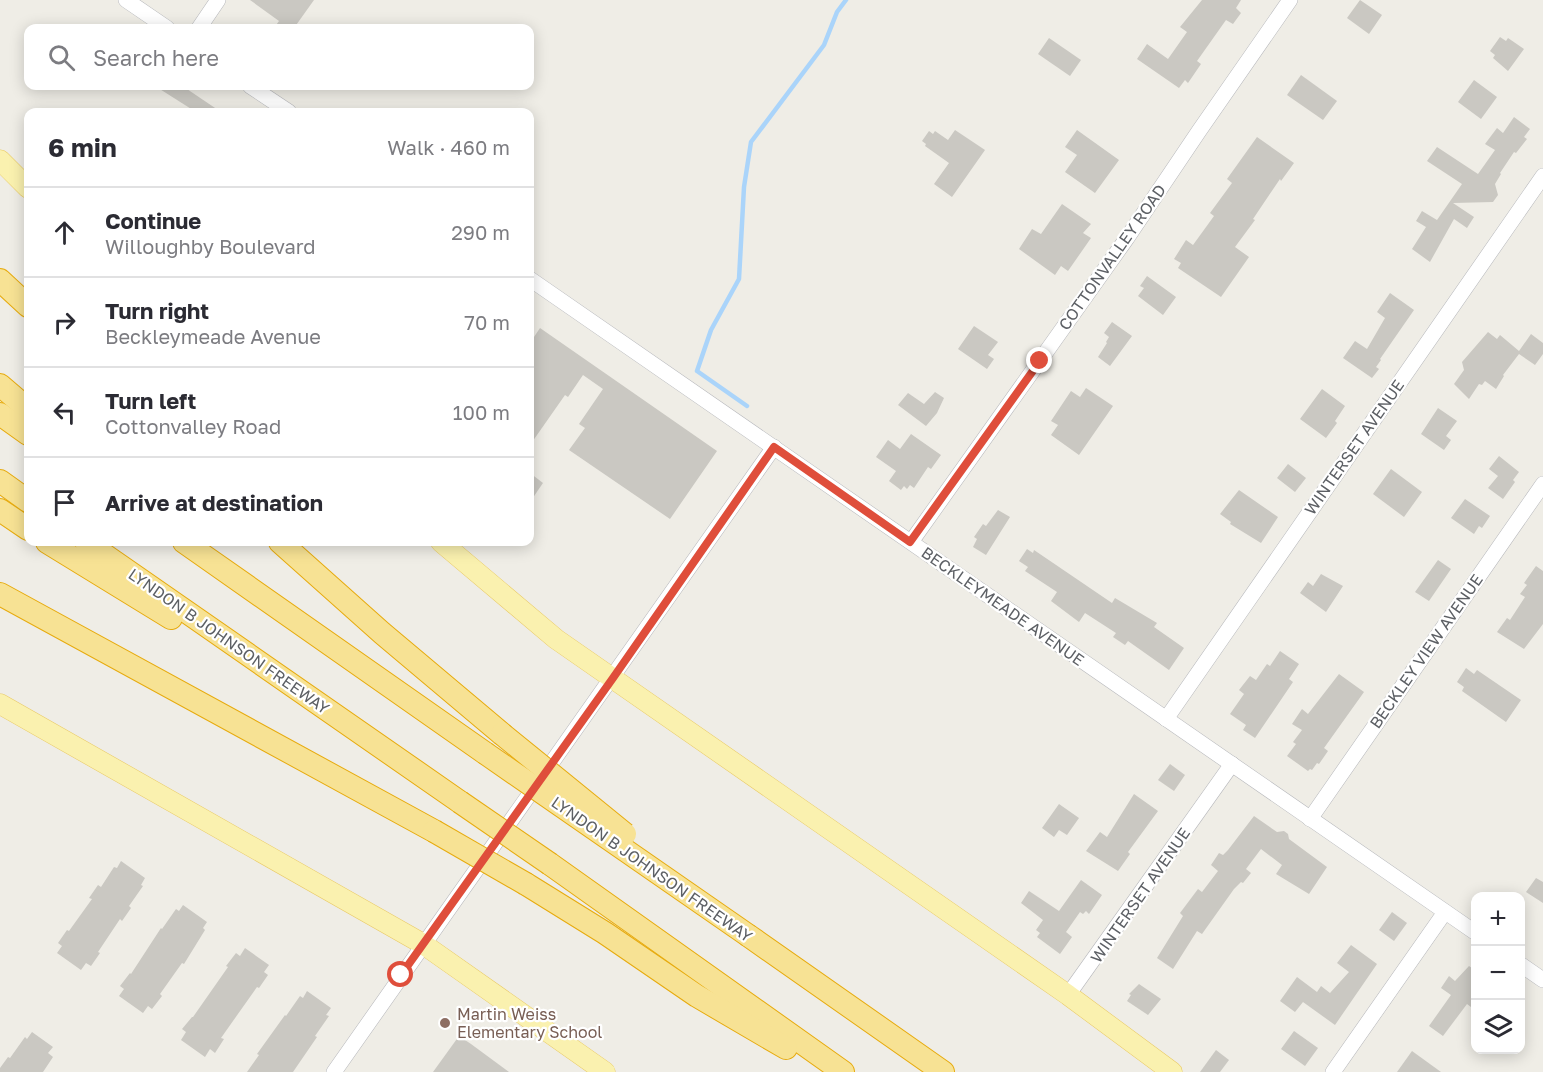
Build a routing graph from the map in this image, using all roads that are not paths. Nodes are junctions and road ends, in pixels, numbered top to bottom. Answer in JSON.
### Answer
{"nodes":[{"id":1,"x":126,"y":0,"type":"edge"},
{"id":2,"x":218,"y":0,"type":"edge"},
{"id":3,"x":1290,"y":0,"type":"edge"},
{"id":4,"x":161,"y":24,"type":"edge"},
{"id":5,"x":202,"y":24,"type":"edge"},
{"id":6,"x":256,"y":90,"type":"edge"},
{"id":7,"x":283,"y":108,"type":"edge"},
{"id":8,"x":0,"y":160,"type":"edge"},
{"id":9,"x":1543,"y":176,"type":"edge"},
{"id":10,"x":24,"y":184,"type":"edge"},
{"id":11,"x":0,"y":280,"type":"edge"},
{"id":12,"x":534,"y":282,"type":"edge"},
{"id":13,"x":24,"y":302,"type":"edge"},
{"id":14,"x":0,"y":385,"type":"edge"},
{"id":15,"x":24,"y":406,"type":"edge"},
{"id":16,"x":0,"y":414,"type":"edge"},
{"id":17,"x":24,"y":431,"type":"edge"},
{"id":18,"x":774,"y":447,"type":"junction"},
{"id":19,"x":0,"y":482,"type":"edge"},
{"id":20,"x":1543,"y":484,"type":"edge"},
{"id":21,"x":24,"y":498,"type":"edge"},
{"id":22,"x":0,"y":510,"type":"edge"},
{"id":23,"x":24,"y":526,"type":"edge"},
{"id":24,"x":910,"y":542,"type":"junction"},
{"id":25,"x":54,"y":546,"type":"edge"},
{"id":26,"x":92,"y":546,"type":"edge"},
{"id":27,"x":190,"y":546,"type":"edge"},
{"id":28,"x":284,"y":546,"type":"edge"},
{"id":29,"x":446,"y":546,"type":"edge"},
{"id":30,"x":0,"y":594,"type":"edge"},
{"id":31,"x":613,"y":678,"type":"junction"},
{"id":32,"x":0,"y":704,"type":"edge"},
{"id":33,"x":1166,"y":719,"type":"junction"},
{"id":34,"x":392,"y":755,"type":"junction"},
{"id":35,"x":1232,"y":764,"type":"junction"},
{"id":36,"x":1310,"y":819,"type":"junction"},
{"id":37,"x":1445,"y":912,"type":"junction"},
{"id":38,"x":1471,"y":930,"type":"edge"},
{"id":39,"x":749,"y":936,"type":"junction"},
{"id":40,"x":423,"y":944,"type":"junction"},
{"id":41,"x":1525,"y":967,"type":"edge"},
{"id":42,"x":1543,"y":980,"type":"edge"},
{"id":43,"x":1068,"y":995,"type":"junction"},
{"id":44,"x":334,"y":1072,"type":"edge"},
{"id":45,"x":605,"y":1072,"type":"edge"},
{"id":46,"x":828,"y":1072,"type":"edge"},
{"id":47,"x":843,"y":1072,"type":"edge"},
{"id":48,"x":943,"y":1072,"type":"edge"},
{"id":49,"x":1172,"y":1072,"type":"edge"},
{"id":50,"x":1333,"y":1072,"type":"edge"}],
"edges":[{"from":1,"to":4,"type":"street"},
{"from":2,"to":5,"type":"street"},
{"from":3,"to":24,"type":"street","name":"COTTONVALLEY ROAD"},
{"from":6,"to":7,"type":"street"},
{"from":8,"to":10,"type":"main road"},
{"from":9,"to":33,"type":"street","name":"WINTERSET AVENUE"},
{"from":11,"to":13,"type":"highway"},
{"from":12,"to":18,"type":"street","name":"BECKLEYMEADE AVENUE"},
{"from":14,"to":15,"type":"highway"},
{"from":16,"to":17,"type":"highway"},
{"from":18,"to":24,"type":"street","name":"BECKLEYMEADE AVENUE"},
{"from":18,"to":31,"type":"street"},
{"from":19,"to":21,"type":"highway"},
{"from":20,"to":36,"type":"street","name":"BECKLEY VIEW AVENUE"},
{"from":22,"to":23,"type":"highway"},
{"from":24,"to":33,"type":"street","name":"BECKLEYMEADE AVENUE"},
{"from":25,"to":34,"type":"highway"},
{"from":26,"to":34,"type":"highway","name":"LYNDON B JOHNSON FREEWAY"},
{"from":27,"to":39,"type":"highway","name":"LYNDON B JOHNSON FREEWAY","bridge":true},
{"from":28,"to":39,"type":"highway","bridge":true},
{"from":29,"to":31,"type":"main road"},
{"from":30,"to":46,"type":"highway","bridge":true},
{"from":31,"to":40,"type":"street"},
{"from":31,"to":43,"type":"main road"},
{"from":32,"to":40,"type":"main road"},
{"from":33,"to":35,"type":"street","name":"BECKLEYMEADE AVENUE"},
{"from":34,"to":47,"type":"highway","name":"LYNDON B JOHNSON FREEWAY","bridge":true},
{"from":35,"to":36,"type":"street","name":"BECKLEYMEADE AVENUE"},
{"from":35,"to":43,"type":"street","name":"WINTERSET AVENUE"},
{"from":36,"to":37,"type":"street","name":"BECKLEYMEADE AVENUE"},
{"from":37,"to":38,"type":"street","name":"BECKLEYMEADE AVENUE"},
{"from":37,"to":50,"type":"street"},
{"from":39,"to":48,"type":"highway","name":"LYNDON B JOHNSON FREEWAY"},
{"from":40,"to":44,"type":"street"},
{"from":40,"to":45,"type":"main road"},
{"from":41,"to":42,"type":"street"},
{"from":43,"to":49,"type":"main road"}]}
